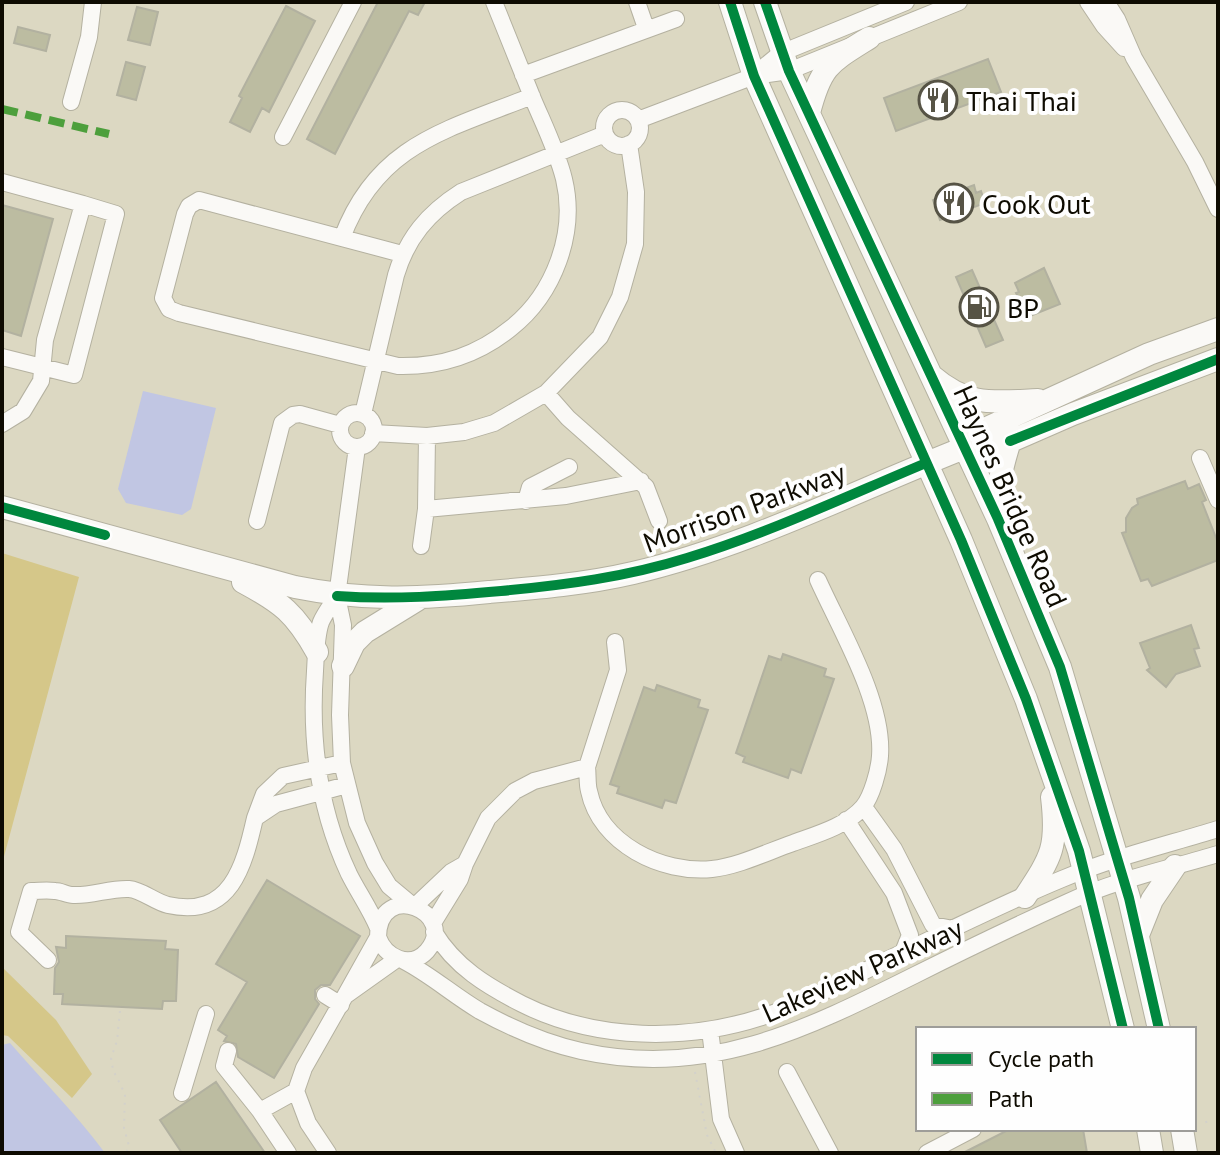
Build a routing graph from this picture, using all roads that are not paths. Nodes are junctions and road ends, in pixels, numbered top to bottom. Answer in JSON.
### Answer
{"nodes":[{"id":1,"x":91,"y":2,"type":"edge"},
{"id":2,"x":353,"y":2,"type":"edge"},
{"id":3,"x":494,"y":2,"type":"edge"},
{"id":4,"x":637,"y":2,"type":"edge"},
{"id":5,"x":730,"y":2,"type":"edge"},
{"id":6,"x":765,"y":2,"type":"edge"},
{"id":7,"x":906,"y":2,"type":"edge"},
{"id":8,"x":959,"y":2,"type":"edge"},
{"id":9,"x":1088,"y":2,"type":"edge"},
{"id":10,"x":1106,"y":2,"type":"edge"},
{"id":11,"x":676,"y":19,"type":"dead end"},
{"id":12,"x":646,"y":28,"type":"junction"},
{"id":13,"x":869,"y":38,"type":"junction"},
{"id":14,"x":1134,"y":58,"type":"junction"},
{"id":15,"x":785,"y":62,"type":"junction"},
{"id":16,"x":523,"y":75,"type":"junction"},
{"id":17,"x":754,"y":76,"type":"junction"},
{"id":18,"x":532,"y":96,"type":"junction"},
{"id":19,"x":71,"y":102,"type":"dead end"},
{"id":20,"x":809,"y":113,"type":"junction"},
{"id":21,"x":638,"y":120,"type":"junction"},
{"id":22,"x":605,"y":134,"type":"junction"},
{"id":23,"x":283,"y":137,"type":"dead end"},
{"id":24,"x":629,"y":144,"type":"junction"},
{"id":25,"x":556,"y":155,"type":"junction"},
{"id":26,"x":2,"y":182,"type":"edge"},
{"id":27,"x":83,"y":204,"type":"junction"},
{"id":28,"x":1218,"y":209,"type":"edge"},
{"id":29,"x":342,"y":238,"type":"junction"},
{"id":30,"x":402,"y":254,"type":"junction"},
{"id":31,"x":1218,"y":329,"type":"edge"},
{"id":32,"x":2,"y":357,"type":"edge"},
{"id":33,"x":1218,"y":359,"type":"edge"},
{"id":34,"x":376,"y":362,"type":"junction"},
{"id":35,"x":42,"y":367,"type":"junction"},
{"id":36,"x":931,"y":375,"type":"junction"},
{"id":37,"x":546,"y":393,"type":"junction"},
{"id":38,"x":1048,"y":400,"type":"junction"},
{"id":39,"x":363,"y":414,"type":"junction"},
{"id":40,"x":2,"y":424,"type":"edge"},
{"id":41,"x":340,"y":425,"type":"junction"},
{"id":42,"x":373,"y":433,"type":"junction"},
{"id":43,"x":427,"y":436,"type":"junction"},
{"id":44,"x":1010,"y":441,"type":"junction"},
{"id":45,"x":357,"y":447,"type":"junction"},
{"id":46,"x":964,"y":448,"type":"junction"},
{"id":47,"x":1200,"y":458,"type":"dead end"},
{"id":48,"x":926,"y":463,"type":"junction"},
{"id":49,"x":569,"y":467,"type":"dead end"},
{"id":50,"x":641,"y":481,"type":"junction"},
{"id":51,"x":1218,"y":500,"type":"edge"},
{"id":52,"x":526,"y":501,"type":"junction"},
{"id":53,"x":2,"y":507,"type":"edge"},
{"id":54,"x":426,"y":509,"type":"junction"},
{"id":55,"x":998,"y":519,"type":"junction"},
{"id":56,"x":257,"y":521,"type":"dead end"},
{"id":57,"x":659,"y":521,"type":"dead end"},
{"id":58,"x":421,"y":546,"type":"dead end"},
{"id":59,"x":203,"y":561,"type":"junction"},
{"id":60,"x":818,"y":580,"type":"dead end"},
{"id":61,"x":337,"y":596,"type":"junction"},
{"id":62,"x":420,"y":598,"type":"junction"},
{"id":63,"x":615,"y":642,"type":"dead end"},
{"id":64,"x":317,"y":652,"type":"junction"},
{"id":65,"x":343,"y":666,"type":"junction"},
{"id":66,"x":1048,"y":760,"type":"junction"},
{"id":67,"x":342,"y":763,"type":"junction"},
{"id":68,"x":316,"y":767,"type":"junction"},
{"id":69,"x":587,"y":767,"type":"junction"},
{"id":70,"x":347,"y":785,"type":"junction"},
{"id":71,"x":322,"y":792,"type":"junction"},
{"id":72,"x":864,"y":807,"type":"junction"},
{"id":73,"x":255,"y":818,"type":"junction"},
{"id":74,"x":846,"y":820,"type":"junction"},
{"id":75,"x":1218,"y":829,"type":"edge"},
{"id":76,"x":1218,"y":854,"type":"edge"},
{"id":77,"x":465,"y":864,"type":"junction"},
{"id":78,"x":1175,"y":866,"type":"junction"},
{"id":79,"x":1122,"y":871,"type":"junction"},
{"id":80,"x":1087,"y":882,"type":"junction"},
{"id":81,"x":1025,"y":897,"type":"junction"},
{"id":82,"x":414,"y":906,"type":"junction"},
{"id":83,"x":433,"y":928,"type":"junction"},
{"id":84,"x":953,"y":929,"type":"junction"},
{"id":85,"x":378,"y":932,"type":"junction"},
{"id":86,"x":1138,"y":935,"type":"junction"},
{"id":87,"x":903,"y":952,"type":"junction"},
{"id":88,"x":48,"y":960,"type":"dead end"},
{"id":89,"x":401,"y":960,"type":"junction"},
{"id":90,"x":325,"y":995,"type":"dead end"},
{"id":91,"x":343,"y":1001,"type":"junction"},
{"id":92,"x":206,"y":1014,"type":"dead end"},
{"id":93,"x":1123,"y":1027,"type":"edge"},
{"id":94,"x":1159,"y":1027,"type":"edge"},
{"id":95,"x":710,"y":1030,"type":"junction"},
{"id":96,"x":197,"y":1047,"type":"junction"},
{"id":97,"x":713,"y":1055,"type":"junction"},
{"id":98,"x":787,"y":1072,"type":"dead end"},
{"id":99,"x":296,"y":1091,"type":"junction"},
{"id":100,"x":182,"y":1093,"type":"dead end"},
{"id":101,"x":260,"y":1111,"type":"junction"},
{"id":102,"x":969,"y":1131,"type":"edge"},
{"id":103,"x":1148,"y":1131,"type":"edge"},
{"id":104,"x":1182,"y":1131,"type":"edge"},
{"id":105,"x":288,"y":1153,"type":"edge"},
{"id":106,"x":328,"y":1153,"type":"edge"},
{"id":107,"x":736,"y":1153,"type":"edge"},
{"id":108,"x":830,"y":1153,"type":"edge"},
{"id":109,"x":927,"y":1153,"type":"edge"},
{"id":110,"x":1152,"y":1153,"type":"edge"},
{"id":111,"x":1186,"y":1153,"type":"edge"}],
"edges":[{"from":1,"to":19,"type":"street"},
{"from":2,"to":23,"type":"street"},
{"from":3,"to":16,"type":"street"},
{"from":4,"to":12,"type":"street"},
{"from":5,"to":17,"type":"main road"},
{"from":6,"to":15,"type":"main road","name":"Haynes Bridge Road"},
{"from":7,"to":15,"type":"street"},
{"from":8,"to":13,"type":"street"},
{"from":9,"to":14,"type":"street"},
{"from":10,"to":14,"type":"street"},
{"from":11,"to":12,"type":"street"},
{"from":12,"to":16,"type":"street"},
{"from":13,"to":15,"type":"street"},
{"from":13,"to":20,"type":"main road"},
{"from":14,"to":28,"type":"street"},
{"from":15,"to":17,"type":"street"},
{"from":15,"to":20,"type":"main road","name":"Haynes Bridge Road"},
{"from":16,"to":18,"type":"street"},
{"from":17,"to":21,"type":"street"},
{"from":17,"to":48,"type":"main road"},
{"from":18,"to":25,"type":"street"},
{"from":18,"to":29,"type":"street"},
{"from":20,"to":36,"type":"main road","name":"Haynes Bridge Road"},
{"from":21,"to":22,"type":"street"},
{"from":21,"to":24,"type":"street"},
{"from":22,"to":24,"type":"street"},
{"from":22,"to":25,"type":"street"},
{"from":24,"to":37,"type":"street"},
{"from":25,"to":30,"type":"street"},
{"from":25,"to":34,"type":"street"},
{"from":26,"to":27,"type":"street"},
{"from":27,"to":35,"type":"street"},
{"from":27,"to":35,"type":"street"},
{"from":29,"to":30,"type":"street"},
{"from":29,"to":34,"type":"street"},
{"from":30,"to":34,"type":"street"},
{"from":31,"to":38,"type":"main road"},
{"from":32,"to":35,"type":"street"},
{"from":33,"to":44,"type":"main road"},
{"from":34,"to":39,"type":"street"},
{"from":35,"to":40,"type":"street"},
{"from":36,"to":38,"type":"main road"},
{"from":36,"to":46,"type":"main road","name":"Haynes Bridge Road"},
{"from":37,"to":43,"type":"street"},
{"from":37,"to":50,"type":"street"},
{"from":38,"to":46,"type":"main road"},
{"from":39,"to":41,"type":"street"},
{"from":39,"to":42,"type":"street"},
{"from":41,"to":45,"type":"street"},
{"from":41,"to":56,"type":"street"},
{"from":42,"to":43,"type":"street"},
{"from":42,"to":45,"type":"street"},
{"from":43,"to":54,"type":"street"},
{"from":44,"to":46,"type":"main road"},
{"from":44,"to":55,"type":"main road"},
{"from":45,"to":61,"type":"street"},
{"from":46,"to":48,"type":"main road","name":"Morrison Parkway"},
{"from":46,"to":55,"type":"main road","name":"Haynes Bridge Road"},
{"from":47,"to":51,"type":"street"},
{"from":48,"to":62,"type":"main road","name":"Morrison Parkway"},
{"from":48,"to":66,"type":"main road"},
{"from":49,"to":52,"type":"street"},
{"from":50,"to":52,"type":"street"},
{"from":50,"to":57,"type":"street"},
{"from":52,"to":54,"type":"street"},
{"from":53,"to":59,"type":"main road"},
{"from":54,"to":58,"type":"street"},
{"from":55,"to":79,"type":"main road","name":"Haynes Bridge Road"},
{"from":59,"to":61,"type":"main road","name":"Morrison Parkway"},
{"from":59,"to":64,"type":"main road"},
{"from":60,"to":72,"type":"street"},
{"from":61,"to":62,"type":"main road","name":"Morrison Parkway"},
{"from":61,"to":64,"type":"street"},
{"from":61,"to":65,"type":"street"},
{"from":62,"to":65,"type":"main road"},
{"from":63,"to":69,"type":"street"},
{"from":64,"to":68,"type":"street"},
{"from":65,"to":67,"type":"street"},
{"from":66,"to":80,"type":"main road"},
{"from":66,"to":81,"type":"main road"},
{"from":67,"to":68,"type":"street"},
{"from":67,"to":70,"type":"street"},
{"from":68,"to":71,"type":"street"},
{"from":68,"to":73,"type":"street"},
{"from":69,"to":74,"type":"street"},
{"from":69,"to":77,"type":"street"},
{"from":70,"to":71,"type":"street"},
{"from":70,"to":82,"type":"street"},
{"from":71,"to":73,"type":"street"},
{"from":71,"to":85,"type":"street"},
{"from":72,"to":74,"type":"street"},
{"from":72,"to":84,"type":"street"},
{"from":73,"to":88,"type":"street"},
{"from":74,"to":87,"type":"street"},
{"from":75,"to":79,"type":"street"},
{"from":76,"to":78,"type":"street"},
{"from":77,"to":82,"type":"street"},
{"from":77,"to":83,"type":"street"},
{"from":78,"to":79,"type":"street"},
{"from":78,"to":86,"type":"main road"},
{"from":79,"to":80,"type":"street","name":"Lakeview Parkway"},
{"from":79,"to":86,"type":"main road","name":"Haynes Bridge Road"},
{"from":80,"to":81,"type":"street","name":"Lakeview Parkway"},
{"from":80,"to":93,"type":"main road"},
{"from":80,"to":97,"type":"street","name":"Lakeview Parkway"},
{"from":81,"to":84,"type":"street","name":"Lakeview Parkway"},
{"from":82,"to":83,"type":"street"},
{"from":82,"to":85,"type":"street"},
{"from":83,"to":89,"type":"street"},
{"from":83,"to":95,"type":"street","name":"Lakeview Parkway"},
{"from":84,"to":87,"type":"street","name":"Lakeview Parkway"},
{"from":85,"to":89,"type":"street"},
{"from":85,"to":91,"type":"street"},
{"from":86,"to":94,"type":"main road","name":"Haynes Bridge Road"},
{"from":87,"to":95,"type":"street","name":"Lakeview Parkway"},
{"from":89,"to":91,"type":"street"},
{"from":89,"to":97,"type":"street","name":"Lakeview Parkway"},
{"from":90,"to":91,"type":"street"},
{"from":91,"to":99,"type":"street"},
{"from":92,"to":96,"type":"street"},
{"from":95,"to":97,"type":"street"},
{"from":96,"to":100,"type":"street"},
{"from":96,"to":101,"type":"street"},
{"from":97,"to":107,"type":"street"},
{"from":98,"to":108,"type":"street"},
{"from":99,"to":101,"type":"street"},
{"from":99,"to":106,"type":"street"},
{"from":101,"to":105,"type":"street"},
{"from":102,"to":109,"type":"street"},
{"from":103,"to":110,"type":"main road"},
{"from":104,"to":111,"type":"main road"}]}
